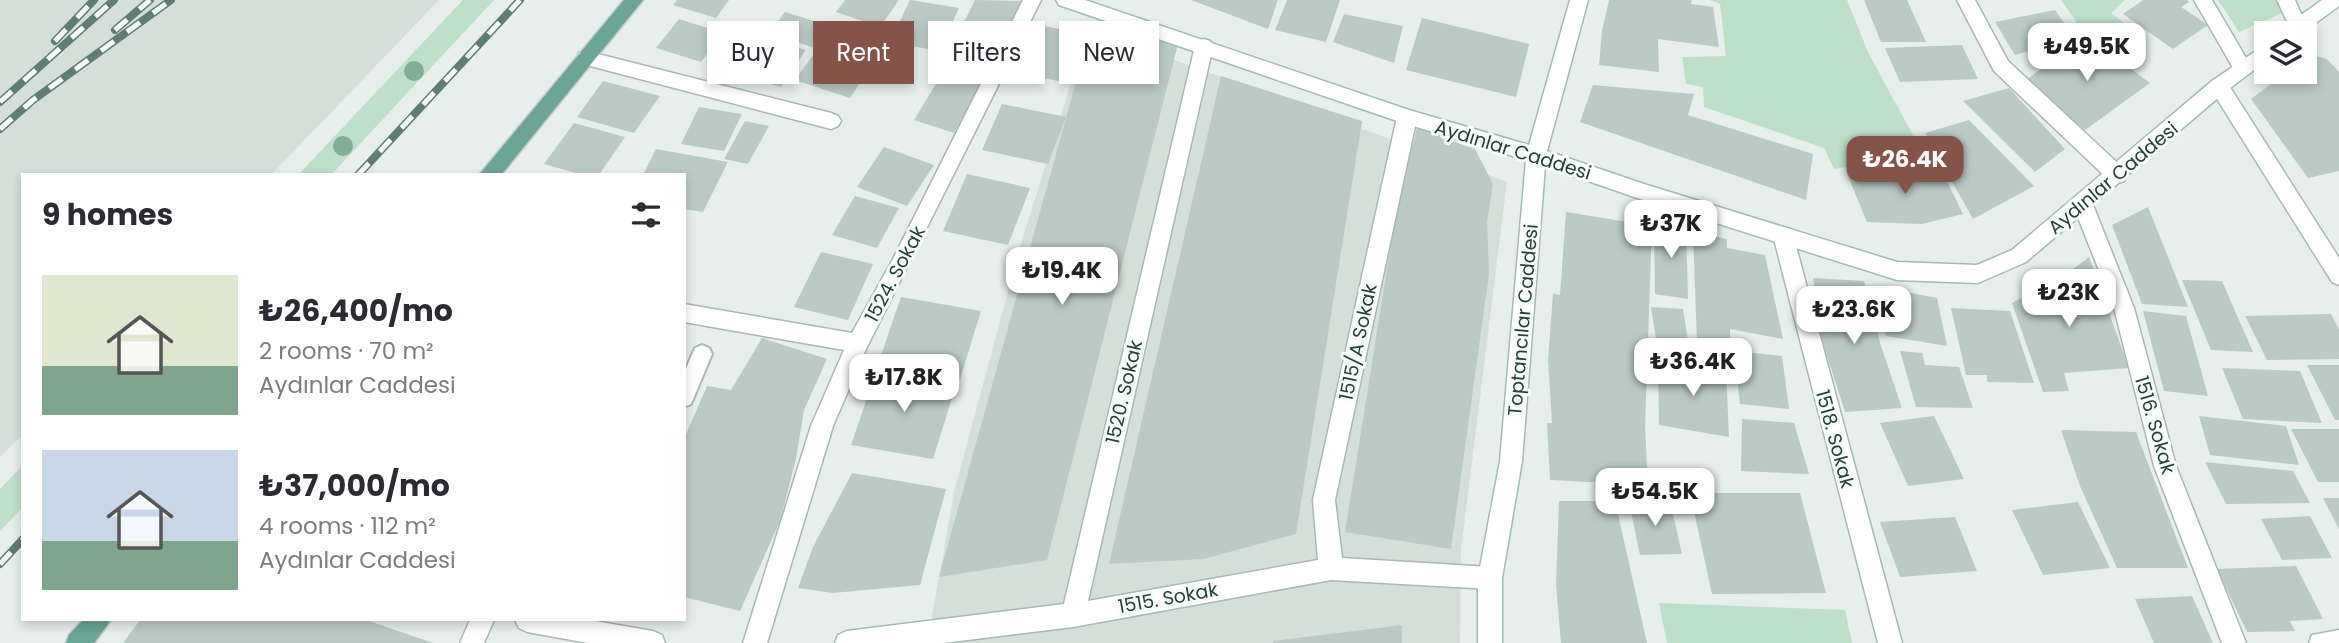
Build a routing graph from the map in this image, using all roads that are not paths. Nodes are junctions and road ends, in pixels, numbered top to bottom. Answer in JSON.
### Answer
{"nodes":[{"id":1,"x":634,"y":0,"type":"edge"},
{"id":2,"x":1032,"y":0,"type":"edge"},
{"id":3,"x":1065,"y":0,"type":"edge"},
{"id":4,"x":1579,"y":0,"type":"edge"},
{"id":5,"x":1966,"y":0,"type":"edge"},
{"id":6,"x":2203,"y":0,"type":"edge"},
{"id":7,"x":2287,"y":0,"type":"edge"},
{"id":8,"x":2334,"y":0,"type":"edge"},
{"id":9,"x":2292,"y":21,"type":"edge"},
{"id":10,"x":2306,"y":21,"type":"edge"},
{"id":11,"x":1204,"y":46,"type":"junction"},
{"id":12,"x":586,"y":58,"type":"junction"},
{"id":13,"x":2254,"y":60,"type":"edge"},
{"id":14,"x":2243,"y":68,"type":"junction"},
{"id":15,"x":2219,"y":86,"type":"junction"},
{"id":16,"x":1407,"y":117,"type":"junction"},
{"id":17,"x":831,"y":121,"type":"dead end"},
{"id":18,"x":1536,"y":155,"type":"junction"},
{"id":19,"x":491,"y":173,"type":"edge"},
{"id":20,"x":2118,"y":175,"type":"junction"},
{"id":21,"x":2083,"y":205,"type":"junction"},
{"id":22,"x":1783,"y":234,"type":"junction"},
{"id":23,"x":2339,"y":276,"type":"edge"},
{"id":24,"x":686,"y":313,"type":"edge"},
{"id":25,"x":858,"y":343,"type":"junction"},
{"id":26,"x":702,"y":354,"type":"dead end"},
{"id":27,"x":686,"y":393,"type":"edge"},
{"id":28,"x":1331,"y":569,"type":"junction"},
{"id":29,"x":1490,"y":578,"type":"junction"},
{"id":30,"x":1073,"y":614,"type":"junction"},
{"id":31,"x":98,"y":621,"type":"edge"},
{"id":32,"x":482,"y":621,"type":"edge"},
{"id":33,"x":540,"y":621,"type":"edge"},
{"id":34,"x":591,"y":625,"type":"edge"},
{"id":35,"x":884,"y":640,"type":"edge"},
{"id":36,"x":2339,"y":642,"type":"edge"},
{"id":37,"x":78,"y":643,"type":"edge"},
{"id":38,"x":472,"y":643,"type":"edge"},
{"id":39,"x":653,"y":643,"type":"edge"},
{"id":40,"x":755,"y":643,"type":"edge"},
{"id":41,"x":847,"y":643,"type":"edge"},
{"id":42,"x":1490,"y":643,"type":"edge"},
{"id":43,"x":1890,"y":643,"type":"edge"},
{"id":44,"x":2234,"y":643,"type":"edge"},
{"id":45,"x":2321,"y":643,"type":"edge"}],
"edges":[{"from":1,"to":12,"type":"main road"},
{"from":2,"to":25,"type":"street","name":"1524. Sokak"},
{"from":3,"to":11,"type":"street","name":"Aydınlar Caddesi"},
{"from":4,"to":18,"type":"street","name":"Toptancılar Caddesi"},
{"from":5,"to":20,"type":"street"},
{"from":6,"to":14,"type":"street"},
{"from":7,"to":9,"type":"street"},
{"from":8,"to":10,"type":"street"},
{"from":11,"to":16,"type":"street","name":"Aydınlar Caddesi"},
{"from":11,"to":30,"type":"street","name":"1520. Sokak"},
{"from":12,"to":17,"type":"street"},
{"from":12,"to":19,"type":"main road"},
{"from":13,"to":14,"type":"street","name":"Aydınlar Caddesi"},
{"from":14,"to":15,"type":"street","name":"Aydınlar Caddesi"},
{"from":15,"to":20,"type":"street","name":"Aydınlar Caddesi"},
{"from":15,"to":23,"type":"street"},
{"from":16,"to":18,"type":"street","name":"Aydınlar Caddesi"},
{"from":16,"to":28,"type":"street","name":"1515/A Sokak"},
{"from":18,"to":22,"type":"street","name":"Aydınlar Caddesi"},
{"from":18,"to":29,"type":"street","name":"Toptancılar Caddesi"},
{"from":20,"to":21,"type":"street","name":"Aydınlar Caddesi"},
{"from":21,"to":22,"type":"street","name":"Aydınlar Caddesi"},
{"from":21,"to":44,"type":"street","name":"1516. Sokak"},
{"from":22,"to":43,"type":"street","name":"1518. Sokak"},
{"from":24,"to":25,"type":"street"},
{"from":25,"to":40,"type":"street","name":"1524. Sokak"},
{"from":26,"to":27,"type":"lane"},
{"from":28,"to":29,"type":"street","name":"1515. Sokak"},
{"from":28,"to":30,"type":"street","name":"1515. Sokak"},
{"from":29,"to":42,"type":"street","name":"Toptancılar Caddesi"},
{"from":30,"to":35,"type":"street","name":"1515. Sokak"},
{"from":31,"to":37,"type":"main road"},
{"from":32,"to":38,"type":"street"},
{"from":33,"to":34,"type":"street"},
{"from":34,"to":39,"type":"street"},
{"from":35,"to":41,"type":"street","name":"1515. Sokak"},
{"from":36,"to":45,"type":"street"}]}
